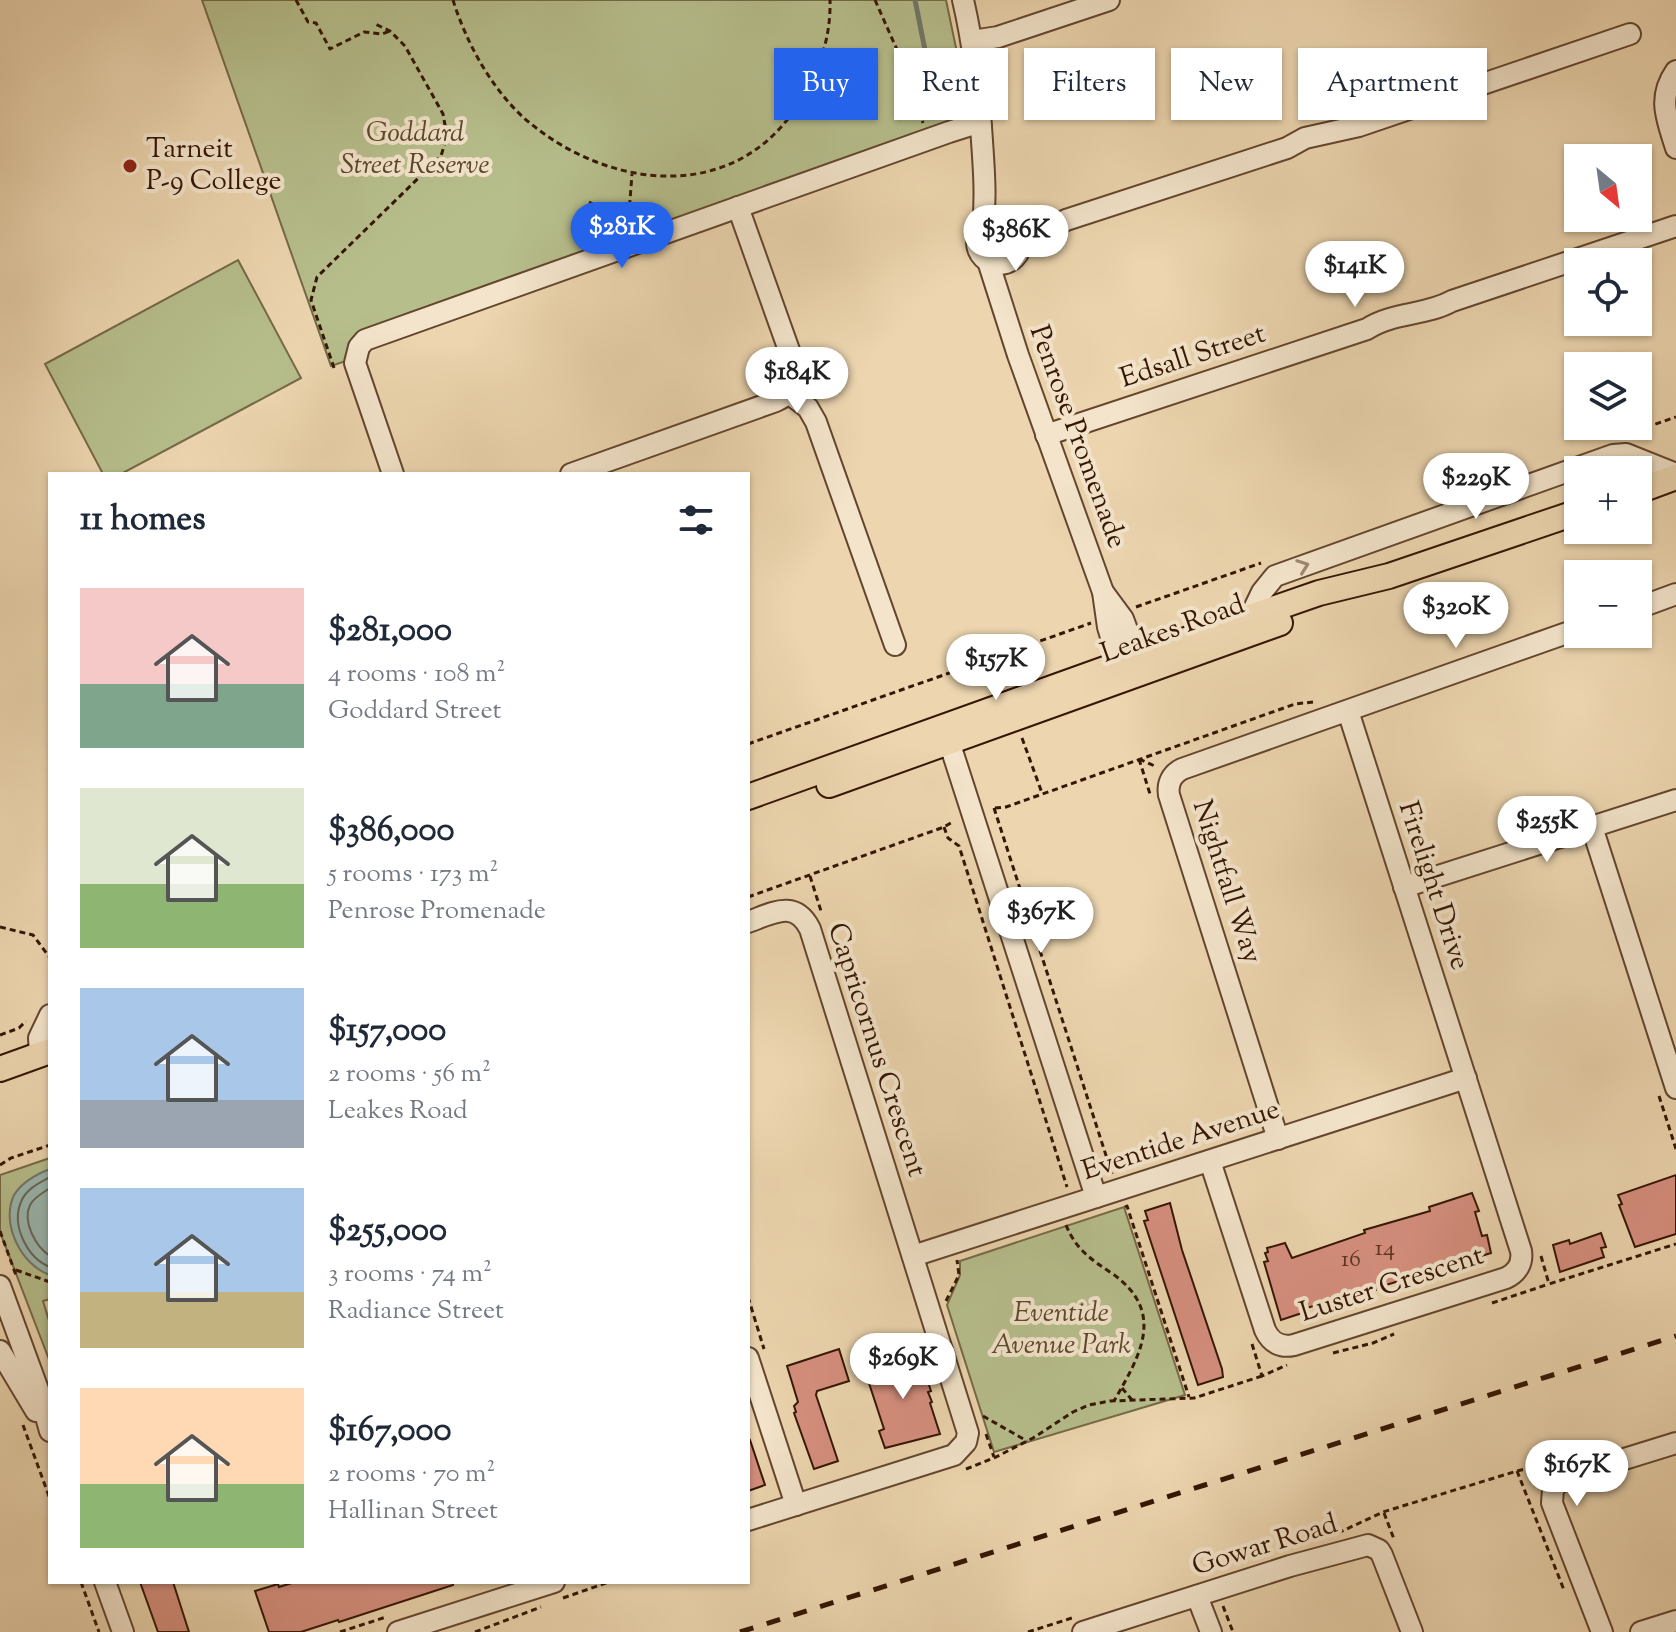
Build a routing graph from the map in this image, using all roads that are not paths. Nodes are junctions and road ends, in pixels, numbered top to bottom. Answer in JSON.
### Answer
{"nodes":[{"id":1,"x":963,"y":0,"type":"edge"},
{"id":2,"x":1109,"y":0,"type":"edge"},
{"id":3,"x":1630,"y":34,"type":"dead end"},
{"id":4,"x":972,"y":41,"type":"junction"},
{"id":5,"x":1676,"y":71,"type":"edge"},
{"id":6,"x":981,"y":127,"type":"junction"},
{"id":7,"x":1676,"y":148,"type":"edge"},
{"id":8,"x":985,"y":172,"type":"junction"},
{"id":9,"x":738,"y":207,"type":"junction"},
{"id":10,"x":1066,"y":220,"type":"junction"},
{"id":11,"x":1010,"y":222,"type":"junction"},
{"id":12,"x":1676,"y":226,"type":"edge"},
{"id":13,"x":983,"y":227,"type":"junction"},
{"id":14,"x":1017,"y":253,"type":"junction"},
{"id":15,"x":988,"y":261,"type":"junction"},
{"id":16,"x":1002,"y":300,"type":"junction"},
{"id":17,"x":790,"y":394,"type":"junction"},
{"id":18,"x":1046,"y":435,"type":"junction"},
{"id":19,"x":614,"y":467,"type":"edge"},
{"id":20,"x":392,"y":472,"type":"edge"},
{"id":21,"x":583,"y":472,"type":"edge"},
{"id":22,"x":1676,"y":475,"type":"edge"},
{"id":23,"x":1652,"y":485,"type":"edge"},
{"id":24,"x":1564,"y":517,"type":"edge"},
{"id":25,"x":1389,"y":576,"type":"junction"},
{"id":26,"x":1676,"y":594,"type":"edge"},
{"id":27,"x":1652,"y":603,"type":"edge"},
{"id":28,"x":1250,"y":617,"type":"junction"},
{"id":29,"x":1564,"y":634,"type":"edge"},
{"id":30,"x":895,"y":645,"type":"dead end"},
{"id":31,"x":1131,"y":668,"type":"junction"},
{"id":32,"x":1348,"y":711,"type":"junction"},
{"id":33,"x":947,"y":735,"type":"junction"},
{"id":34,"x":750,"y":796,"type":"edge"},
{"id":35,"x":1676,"y":800,"type":"edge"},
{"id":36,"x":750,"y":813,"type":"edge"},
{"id":37,"x":1592,"y":827,"type":"junction"},
{"id":38,"x":1404,"y":887,"type":"junction"},
{"id":39,"x":750,"y":921,"type":"edge"},
{"id":40,"x":48,"y":1019,"type":"edge"},
{"id":41,"x":45,"y":1053,"type":"edge"},
{"id":42,"x":0,"y":1069,"type":"edge"},
{"id":43,"x":1466,"y":1078,"type":"junction"},
{"id":44,"x":1676,"y":1088,"type":"edge"},
{"id":45,"x":1278,"y":1139,"type":"junction"},
{"id":46,"x":1210,"y":1161,"type":"junction"},
{"id":47,"x":1093,"y":1189,"type":"junction"},
{"id":48,"x":913,"y":1256,"type":"junction"},
{"id":49,"x":0,"y":1286,"type":"edge"},
{"id":50,"x":6,"y":1317,"type":"edge"},
{"id":51,"x":0,"y":1351,"type":"edge"},
{"id":52,"x":757,"y":1356,"type":"edge"},
{"id":53,"x":48,"y":1428,"type":"edge"},
{"id":54,"x":48,"y":1430,"type":"edge"},
{"id":55,"x":1676,"y":1443,"type":"edge"},
{"id":56,"x":796,"y":1505,"type":"junction"},
{"id":57,"x":750,"y":1519,"type":"edge"},
{"id":58,"x":106,"y":1584,"type":"edge"},
{"id":59,"x":548,"y":1584,"type":"edge"},
{"id":60,"x":1200,"y":1603,"type":"junction"},
{"id":61,"x":1676,"y":1621,"type":"edge"},
{"id":62,"x":1078,"y":1625,"type":"edge"},
{"id":63,"x":123,"y":1632,"type":"edge"},
{"id":64,"x":398,"y":1632,"type":"edge"},
{"id":65,"x":1211,"y":1632,"type":"edge"},
{"id":66,"x":1412,"y":1632,"type":"edge"},
{"id":67,"x":1602,"y":1632,"type":"edge"},
{"id":68,"x":1641,"y":1632,"type":"edge"}],
"edges":[{"from":1,"to":4,"type":"street"},
{"from":2,"to":4,"type":"street"},
{"from":3,"to":10,"type":"street"},
{"from":4,"to":6,"type":"street"},
{"from":5,"to":7,"type":"street"},
{"from":6,"to":8,"type":"street"},
{"from":6,"to":9,"type":"street"},
{"from":8,"to":11,"type":"street"},
{"from":8,"to":13,"type":"street"},
{"from":9,"to":17,"type":"street"},
{"from":9,"to":20,"type":"street"},
{"from":10,"to":11,"type":"street"},
{"from":10,"to":14,"type":"street"},
{"from":11,"to":13,"type":"street"},
{"from":11,"to":14,"type":"street"},
{"from":12,"to":18,"type":"street","name":"Edsall Street"},
{"from":13,"to":15,"type":"street"},
{"from":14,"to":15,"type":"street"},
{"from":14,"to":16,"type":"street","name":"Penrose Promenade"},
{"from":15,"to":16,"type":"street","name":"Penrose Promenade"},
{"from":16,"to":18,"type":"street","name":"Penrose Promenade"},
{"from":17,"to":19,"type":"street"},
{"from":17,"to":30,"type":"street"},
{"from":18,"to":31,"type":"street","name":"Penrose Promenade"},
{"from":19,"to":21,"type":"street"},
{"from":22,"to":23,"type":"main road","name":"Leakes Road"},
{"from":28,"to":22,"type":"street","name":"Leakes Road","one_way":true},
{"from":24,"to":25,"type":"main road","name":"Leakes Road"},
{"from":25,"to":28,"type":"main road","name":"Leakes Road"},
{"from":25,"to":31,"type":"main road","name":"Leakes Road"},
{"from":26,"to":27,"type":"street"},
{"from":28,"to":31,"type":"main road","name":"Leakes Road"},
{"from":29,"to":32,"type":"street"},
{"from":31,"to":33,"type":"main road","name":"Leakes Road"},
{"from":32,"to":38,"type":"street","name":"Firelight Drive"},
{"from":32,"to":45,"type":"street","name":"Nightfall Way"},
{"from":33,"to":34,"type":"main road","name":"Leakes Road"},
{"from":33,"to":36,"type":"main road","name":"Leakes Road"},
{"from":33,"to":47,"type":"street"},
{"from":35,"to":37,"type":"street"},
{"from":37,"to":38,"type":"street"},
{"from":37,"to":44,"type":"street"},
{"from":38,"to":43,"type":"street","name":"Firelight Drive"},
{"from":39,"to":48,"type":"street","name":"Capricornus Crescent"},
{"from":40,"to":41,"type":"street"},
{"from":41,"to":42,"type":"main road"},
{"from":43,"to":45,"type":"street","name":"Eventide Avenue"},
{"from":43,"to":46,"type":"street","name":"Luster Crescent"},
{"from":45,"to":46,"type":"street","name":"Eventide Avenue"},
{"from":46,"to":47,"type":"street","name":"Eventide Avenue"},
{"from":47,"to":48,"type":"street","name":"Eventide Avenue"},
{"from":48,"to":56,"type":"street"},
{"from":49,"to":50,"type":"street"},
{"from":50,"to":53,"type":"street"},
{"from":51,"to":54,"type":"street"},
{"from":52,"to":56,"type":"street"},
{"from":55,"to":67,"type":"street"},
{"from":56,"to":57,"type":"street"},
{"from":58,"to":63,"type":"street"},
{"from":59,"to":64,"type":"street"},
{"from":60,"to":62,"type":"street","name":"Gowar Road"},
{"from":60,"to":65,"type":"street"},
{"from":60,"to":66,"type":"street","name":"Gowar Road"},
{"from":61,"to":68,"type":"street"}]}
